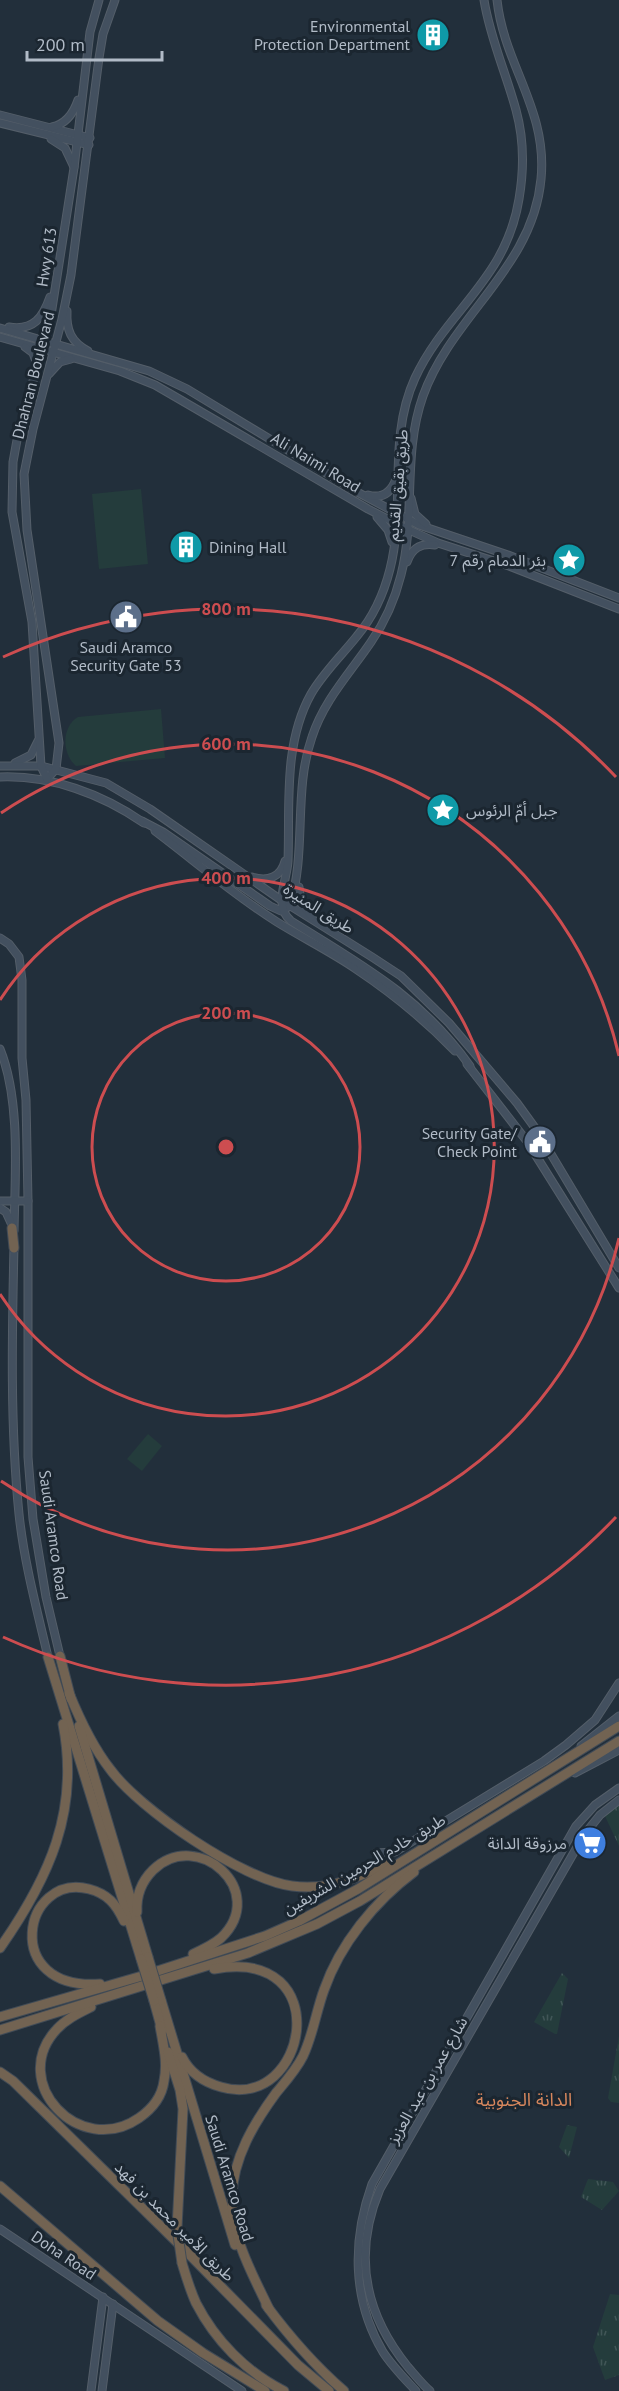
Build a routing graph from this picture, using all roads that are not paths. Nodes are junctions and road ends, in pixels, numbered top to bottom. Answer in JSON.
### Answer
{"nodes":[{"id":1,"x":99,"y":0,"type":"edge"},
{"id":2,"x":115,"y":0,"type":"edge"},
{"id":3,"x":484,"y":0,"type":"edge"},
{"id":4,"x":497,"y":0,"type":"edge"},
{"id":5,"x":83,"y":86,"type":"junction"},
{"id":6,"x":0,"y":115,"type":"edge"},
{"id":7,"x":0,"y":123,"type":"edge"},
{"id":8,"x":46,"y":127,"type":"junction"},
{"id":9,"x":39,"y":133,"type":"junction"},
{"id":10,"x":77,"y":135,"type":"junction"},
{"id":11,"x":89,"y":141,"type":"junction"},
{"id":12,"x":77,"y":144,"type":"junction"},
{"id":13,"x":74,"y":168,"type":"junction"},
{"id":14,"x":56,"y":280,"type":"junction"},
{"id":15,"x":67,"y":297,"type":"junction"},
{"id":16,"x":0,"y":327,"type":"edge"},
{"id":17,"x":0,"y":337,"type":"edge"},
{"id":18,"x":12,"y":341,"type":"junction"},
{"id":19,"x":44,"y":346,"type":"junction"},
{"id":20,"x":54,"y":349,"type":"junction"},
{"id":21,"x":95,"y":356,"type":"junction"},
{"id":22,"x":81,"y":360,"type":"junction"},
{"id":23,"x":38,"y":368,"type":"junction"},
{"id":24,"x":45,"y":381,"type":"junction"},
{"id":25,"x":398,"y":474,"type":"junction"},
{"id":26,"x":409,"y":483,"type":"junction"},
{"id":27,"x":359,"y":493,"type":"junction"},
{"id":28,"x":368,"y":509,"type":"junction"},
{"id":29,"x":396,"y":513,"type":"junction"},
{"id":30,"x":407,"y":519,"type":"junction"},
{"id":31,"x":395,"y":524,"type":"junction"},
{"id":32,"x":406,"y":529,"type":"junction"},
{"id":33,"x":443,"y":535,"type":"junction"},
{"id":34,"x":451,"y":547,"type":"junction"},
{"id":35,"x":394,"y":549,"type":"junction"},
{"id":36,"x":401,"y":575,"type":"junction"},
{"id":37,"x":619,"y":598,"type":"edge"},
{"id":38,"x":619,"y":609,"type":"edge"},
{"id":39,"x":40,"y":736,"type":"junction"},
{"id":40,"x":2,"y":766,"type":"edge"},
{"id":41,"x":41,"y":766,"type":"junction"},
{"id":42,"x":56,"y":770,"type":"junction"},
{"id":43,"x":0,"y":777,"type":"edge"},
{"id":44,"x":47,"y":779,"type":"junction"},
{"id":45,"x":142,"y":821,"type":"junction"},
{"id":46,"x":288,"y":849,"type":"junction"},
{"id":47,"x":300,"y":859,"type":"junction"},
{"id":48,"x":242,"y":873,"type":"junction"},
{"id":49,"x":281,"y":900,"type":"junction"},
{"id":50,"x":290,"y":906,"type":"junction"},
{"id":51,"x":283,"y":911,"type":"junction"},
{"id":52,"x":322,"y":927,"type":"junction"},
{"id":53,"x":0,"y":938,"type":"edge"},
{"id":54,"x":0,"y":1049,"type":"edge"},
{"id":55,"x":470,"y":1066,"type":"junction"},
{"id":56,"x":538,"y":1132,"type":"dead end"},
{"id":57,"x":526,"y":1140,"type":"dead end"},
{"id":58,"x":545,"y":1144,"type":"dead end"},
{"id":59,"x":533,"y":1151,"type":"dead end"},
{"id":60,"x":28,"y":1201,"type":"junction"},
{"id":61,"x":0,"y":1202,"type":"edge"},
{"id":62,"x":15,"y":1202,"type":"junction"},
{"id":63,"x":0,"y":1208,"type":"edge"},
{"id":64,"x":12,"y":1228,"type":"joint"},
{"id":65,"x":14,"y":1248,"type":"junction"},
{"id":66,"x":619,"y":1268,"type":"edge"},
{"id":67,"x":619,"y":1288,"type":"edge"},
{"id":68,"x":60,"y":1656,"type":"joint"},
{"id":69,"x":48,"y":1657,"type":"junction"},
{"id":70,"x":619,"y":1683,"type":"edge"},
{"id":71,"x":69,"y":1693,"type":"junction"},
{"id":72,"x":619,"y":1716,"type":"edge"},
{"id":73,"x":619,"y":1726,"type":"edge"},
{"id":74,"x":619,"y":1741,"type":"edge"},
{"id":75,"x":619,"y":1750,"type":"edge"},
{"id":76,"x":548,"y":1770,"type":"junction"},
{"id":77,"x":619,"y":1788,"type":"edge"},
{"id":78,"x":619,"y":1800,"type":"edge"},
{"id":79,"x":489,"y":1821,"type":"junction"},
{"id":80,"x":460,"y":1840,"type":"junction"},
{"id":81,"x":434,"y":1842,"type":"junction"},
{"id":82,"x":375,"y":1853,"type":"dead end"},
{"id":83,"x":144,"y":1944,"type":"junction"},
{"id":84,"x":0,"y":1948,"type":"edge"},
{"id":85,"x":144,"y":1958,"type":"junction"},
{"id":86,"x":169,"y":1966,"type":"junction"},
{"id":87,"x":176,"y":1976,"type":"junction"},
{"id":88,"x":129,"y":1980,"type":"junction"},
{"id":89,"x":116,"y":1995,"type":"junction"},
{"id":90,"x":0,"y":2017,"type":"edge"},
{"id":91,"x":165,"y":2028,"type":"junction"},
{"id":92,"x":0,"y":2030,"type":"edge"},
{"id":93,"x":0,"y":2072,"type":"edge"},
{"id":94,"x":0,"y":2186,"type":"edge"},
{"id":95,"x":0,"y":2229,"type":"edge"},
{"id":96,"x":103,"y":2297,"type":"junction"},
{"id":97,"x":113,"y":2304,"type":"junction"},
{"id":98,"x":268,"y":2308,"type":"junction"},
{"id":99,"x":91,"y":2391,"type":"edge"},
{"id":100,"x":102,"y":2391,"type":"edge"},
{"id":101,"x":242,"y":2391,"type":"edge"},
{"id":102,"x":265,"y":2391,"type":"edge"},
{"id":103,"x":284,"y":2391,"type":"edge"},
{"id":104,"x":329,"y":2391,"type":"edge"},
{"id":105,"x":344,"y":2391,"type":"edge"},
{"id":106,"x":416,"y":2391,"type":"edge"},
{"id":107,"x":430,"y":2391,"type":"edge"}],
"edges":[{"from":1,"to":5,"type":"main road","name":"Hwy 613"},
{"from":2,"to":11,"type":"main road","name":"Dhahran Boulevard"},
{"from":3,"to":25,"type":"main road","name":"طريق بقيق القديم"},
{"from":4,"to":26,"type":"main road","name":"طريق بقيق القديم"},
{"from":5,"to":8,"type":"main road"},
{"from":5,"to":10,"type":"main road","name":"Hwy 613"},
{"from":6,"to":8,"type":"main road"},
{"from":7,"to":9,"type":"main road"},
{"from":8,"to":10,"type":"main road"},
{"from":9,"to":12,"type":"main road"},
{"from":9,"to":13,"type":"main road"},
{"from":10,"to":11,"type":"main road"},
{"from":10,"to":12,"type":"main road","name":"Hwy 613"},
{"from":11,"to":12,"type":"main road"},
{"from":11,"to":15,"type":"main road","name":"Dhahran Boulevard"},
{"from":12,"to":13,"type":"main road","name":"Hwy 613"},
{"from":13,"to":14,"type":"main road","name":"Hwy 613"},
{"from":14,"to":16,"type":"main road"},
{"from":14,"to":19,"type":"main road","name":"Hwy 613"},
{"from":15,"to":20,"type":"main road","name":"Dhahran Boulevard"},
{"from":15,"to":21,"type":"main road"},
{"from":16,"to":19,"type":"main road","name":"Ali Naimi Road"},
{"from":17,"to":18,"type":"main road","name":"Ali Naimi Road"},
{"from":18,"to":19,"type":"main road","name":"Ali Naimi Road"},
{"from":18,"to":23,"type":"main road"},
{"from":19,"to":20,"type":"main road","name":"Ali Naimi Road"},
{"from":19,"to":23,"type":"main road","name":"Hwy 613"},
{"from":20,"to":21,"type":"main road","name":"Ali Naimi Road"},
{"from":20,"to":22,"type":"main road","name":"Ali Naimi Road"},
{"from":20,"to":24,"type":"main road","name":"Dhahran Boulevard"},
{"from":21,"to":27,"type":"main road","name":"Ali Naimi Road"},
{"from":22,"to":24,"type":"main road"},
{"from":22,"to":28,"type":"main road","name":"Ali Naimi Road"},
{"from":23,"to":39,"type":"main road","name":"Hwy 613"},
{"from":24,"to":42,"type":"main road","name":"Dhahran Boulevard"},
{"from":25,"to":27,"type":"main road"},
{"from":25,"to":29,"type":"main road","name":"طريق بقيق القديم"},
{"from":26,"to":30,"type":"main road","name":"طريق بقيق القديم"},
{"from":26,"to":33,"type":"main road"},
{"from":27,"to":29,"type":"main road","name":"Ali Naimi Road"},
{"from":28,"to":31,"type":"main road","name":"Ali Naimi Road"},
{"from":28,"to":35,"type":"main road"},
{"from":29,"to":30,"type":"main road","name":"Ali Naimi Road"},
{"from":29,"to":31,"type":"main road","name":"طريق بقيق القديم"},
{"from":30,"to":32,"type":"main road","name":"طريق بقيق القديم"},
{"from":30,"to":33,"type":"main road","name":"Ali Naimi Road"},
{"from":31,"to":32,"type":"main road","name":"Ali Naimi Road"},
{"from":31,"to":35,"type":"main road","name":"طريق بقيق القديم"},
{"from":32,"to":34,"type":"main road","name":"Ali Naimi Road"},
{"from":32,"to":36,"type":"main road","name":"طريق بقيق القديم"},
{"from":33,"to":37,"type":"main road","name":"Ali Naimi Road"},
{"from":34,"to":36,"type":"main road"},
{"from":34,"to":38,"type":"main road","name":"Ali Naimi Road"},
{"from":35,"to":46,"type":"main road","name":"طريق بقيق القديم"},
{"from":36,"to":47,"type":"main road","name":"طريق بقيق القديم"},
{"from":39,"to":40,"type":"main road"},
{"from":39,"to":41,"type":"main road","name":"Hwy 613"},
{"from":40,"to":41,"type":"main road"},
{"from":41,"to":42,"type":"main road","name":"طريق المنيرة"},
{"from":41,"to":44,"type":"main road","name":"Hwy 613"},
{"from":42,"to":44,"type":"main road"},
{"from":42,"to":48,"type":"main road","name":"طريق المنيرة"},
{"from":43,"to":44,"type":"main road"},
{"from":44,"to":45,"type":"main road","name":"طريق المنيرة"},
{"from":45,"to":51,"type":"main road"},
{"from":45,"to":55,"type":"main road","name":"طريق المنيرة"},
{"from":46,"to":48,"type":"main road"},
{"from":46,"to":49,"type":"main road","name":"طريق بقيق القديم"},
{"from":47,"to":50,"type":"main road","name":"طريق بقيق القديم"},
{"from":47,"to":52,"type":"main road"},
{"from":48,"to":49,"type":"main road","name":"طريق المنيرة"},
{"from":49,"to":50,"type":"main road","name":"طريق المنيرة"},
{"from":49,"to":51,"type":"main road","name":"طريق بقيق القديم"},
{"from":50,"to":51,"type":"main road"},
{"from":50,"to":52,"type":"main road","name":"طريق المنيرة"},
{"from":51,"to":55,"type":"main road"},
{"from":52,"to":56,"type":"main road","name":"طريق المنيرة"},
{"from":53,"to":60,"type":"main road","name":"Saudi Aramco Road"},
{"from":54,"to":62,"type":"main road","name":"Saudi Aramco Road"},
{"from":55,"to":57,"type":"main road","name":"طريق المنيرة"},
{"from":58,"to":66,"type":"main road"},
{"from":59,"to":67,"type":"main road"},
{"from":60,"to":62,"type":"main road"},
{"from":60,"to":68,"type":"main road","name":"Saudi Aramco Road"},
{"from":61,"to":62,"type":"main road"},
{"from":62,"to":65,"type":"main road","name":"Saudi Aramco Road"},
{"from":63,"to":64,"type":"main road"},
{"from":64,"to":65,"type":"highway"},
{"from":65,"to":69,"type":"main road","name":"Saudi Aramco Road"},
{"from":68,"to":71,"type":"highway"},
{"from":69,"to":84,"type":"highway"},
{"from":69,"to":85,"type":"highway"},
{"from":70,"to":82,"type":"main road"},
{"from":71,"to":81,"type":"highway"},
{"from":71,"to":83,"type":"highway"},
{"from":72,"to":76,"type":"main road"},
{"from":73,"to":76,"type":"highway","name":"طريق خادم الحرمين الشريفين"},
{"from":74,"to":79,"type":"highway","name":"طريق خادم الحرمين الشريفين"},
{"from":75,"to":79,"type":"main road"},
{"from":76,"to":81,"type":"highway","name":"طريق خادم الحرمين الشريفين"},
{"from":77,"to":106,"type":"main road"},
{"from":78,"to":107,"type":"main road","name":"شارع عمر بن عبد العزيز"},
{"from":79,"to":80,"type":"highway","name":"طريق خادم الحرمين الشريفين"},
{"from":80,"to":87,"type":"highway","name":"طريق خادم الحرمين الشريفين"},
{"from":80,"to":98,"type":"highway"},
{"from":81,"to":86,"type":"highway","name":"طريق خادم الحرمين الشريفين"},
{"from":83,"to":85,"type":"highway","name":"Saudi Aramco Road"},
{"from":83,"to":86,"type":"highway"},
{"from":85,"to":88,"type":"highway"},
{"from":85,"to":91,"type":"highway","name":"Saudi Aramco Road","bridge":true},
{"from":86,"to":88,"type":"highway","name":"طريق خادم الحرمين الشريفين"},
{"from":87,"to":89,"type":"highway","name":"طريق خادم الحرمين الشريفين"},
{"from":87,"to":91,"type":"highway"},
{"from":88,"to":90,"type":"highway","name":"طريق خادم الحرمين الشريفين"},
{"from":89,"to":91,"type":"highway"},
{"from":89,"to":92,"type":"highway","name":"طريق خادم الحرمين الشريفين"},
{"from":91,"to":98,"type":"highway","name":"Saudi Aramco Road"},
{"from":91,"to":103,"type":"highway","name":"طريق الأمير محمد بن فهد","bridge":true},
{"from":93,"to":104,"type":"highway","name":"طريق الأمير محمد بن فهد"},
{"from":94,"to":102,"type":"highway"},
{"from":95,"to":96,"type":"main road","name":"Doha Road"},
{"from":96,"to":97,"type":"main road","name":"Doha Road"},
{"from":96,"to":99,"type":"main road"},
{"from":97,"to":100,"type":"main road"},
{"from":97,"to":101,"type":"main road","name":"Doha Road"},
{"from":98,"to":105,"type":"highway","name":"Saudi Aramco Road"}]}
